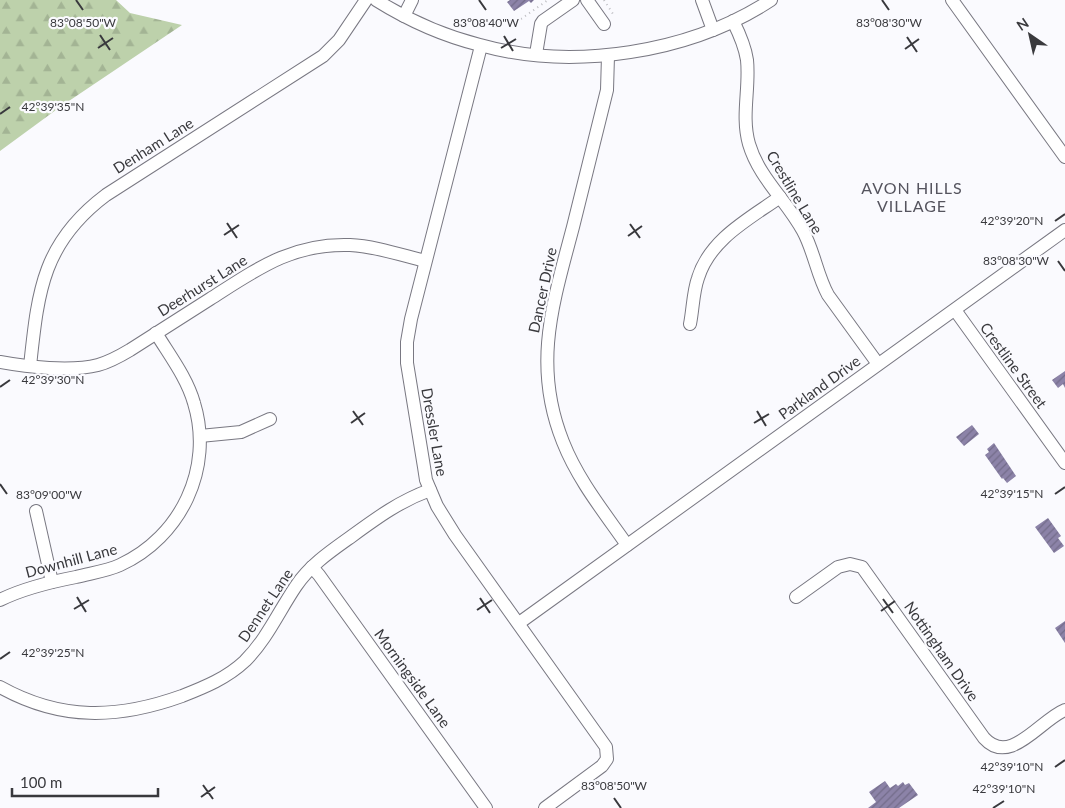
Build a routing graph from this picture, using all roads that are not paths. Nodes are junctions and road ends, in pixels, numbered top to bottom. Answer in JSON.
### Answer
{"nodes":[{"id":1,"x":366,"y":0,"type":"edge"},
{"id":2,"x":376,"y":0,"type":"edge"},
{"id":3,"x":412,"y":0,"type":"edge"},
{"id":4,"x":573,"y":0,"type":"edge"},
{"id":5,"x":587,"y":0,"type":"edge"},
{"id":6,"x":702,"y":0,"type":"edge"},
{"id":7,"x":771,"y":0,"type":"edge"},
{"id":8,"x":952,"y":0,"type":"edge"},
{"id":9,"x":404,"y":16,"type":"junction"},
{"id":10,"x":733,"y":21,"type":"junction"},
{"id":11,"x":604,"y":24,"type":"dead end"},
{"id":12,"x":713,"y":30,"type":"junction"},
{"id":13,"x":481,"y":46,"type":"junction"},
{"id":14,"x":536,"y":54,"type":"junction"},
{"id":15,"x":608,"y":56,"type":"junction"},
{"id":16,"x":1065,"y":157,"type":"edge"},
{"id":17,"x":780,"y":197,"type":"junction"},
{"id":18,"x":1065,"y":230,"type":"edge"},
{"id":19,"x":425,"y":261,"type":"junction"},
{"id":20,"x":955,"y":310,"type":"junction"},
{"id":21,"x":690,"y":324,"type":"dead end"},
{"id":22,"x":156,"y":333,"type":"junction"},
{"id":23,"x":0,"y":362,"type":"edge"},
{"id":24,"x":878,"y":364,"type":"junction"},
{"id":25,"x":30,"y":366,"type":"junction"},
{"id":26,"x":270,"y":420,"type":"dead end"},
{"id":27,"x":200,"y":436,"type":"junction"},
{"id":28,"x":1065,"y":463,"type":"edge"},
{"id":29,"x":430,"y":490,"type":"junction"},
{"id":30,"x":36,"y":511,"type":"dead end"},
{"id":31,"x":627,"y":545,"type":"junction"},
{"id":32,"x":312,"y":567,"type":"junction"},
{"id":33,"x":52,"y":582,"type":"junction"},
{"id":34,"x":796,"y":597,"type":"dead end"},
{"id":35,"x":0,"y":600,"type":"edge"},
{"id":36,"x":520,"y":624,"type":"junction"},
{"id":37,"x":0,"y":687,"type":"edge"},
{"id":38,"x":1065,"y":710,"type":"edge"},
{"id":39,"x":486,"y":808,"type":"edge"},
{"id":40,"x":545,"y":808,"type":"edge"}],
"edges":[{"from":1,"to":25,"type":"street","name":"Denham Lane"},
{"from":2,"to":9,"type":"street"},
{"from":3,"to":9,"type":"street"},
{"from":4,"to":14,"type":"street"},
{"from":5,"to":11,"type":"street"},
{"from":6,"to":12,"type":"street"},
{"from":7,"to":10,"type":"street"},
{"from":8,"to":16,"type":"street"},
{"from":9,"to":13,"type":"street"},
{"from":10,"to":12,"type":"street"},
{"from":10,"to":17,"type":"street","name":"Crestline Lane"},
{"from":12,"to":15,"type":"street"},
{"from":13,"to":14,"type":"street"},
{"from":13,"to":19,"type":"street","name":"Dressler Lane"},
{"from":14,"to":15,"type":"street"},
{"from":15,"to":31,"type":"street","name":"Dancer Drive"},
{"from":17,"to":21,"type":"street"},
{"from":17,"to":24,"type":"street","name":"Crestline Lane"},
{"from":18,"to":20,"type":"street","name":"Parkland Drive"},
{"from":19,"to":22,"type":"street","name":"Deerhurst Lane"},
{"from":19,"to":29,"type":"street","name":"Dressler Lane"},
{"from":20,"to":24,"type":"street","name":"Parkland Drive"},
{"from":20,"to":28,"type":"street","name":"Crestline Street"},
{"from":22,"to":25,"type":"street","name":"Deerhurst Lane"},
{"from":22,"to":27,"type":"street","name":"Downhill Lane"},
{"from":23,"to":25,"type":"street","name":"Deerhurst Lane"},
{"from":24,"to":31,"type":"street","name":"Parkland Drive"},
{"from":26,"to":27,"type":"street"},
{"from":27,"to":33,"type":"street","name":"Downhill Lane"},
{"from":29,"to":32,"type":"street","name":"Dennet Lane"},
{"from":29,"to":36,"type":"street","name":"Dressler Lane"},
{"from":30,"to":33,"type":"street"},
{"from":31,"to":36,"type":"street","name":"Parkland Drive"},
{"from":32,"to":37,"type":"street","name":"Dennet Lane"},
{"from":32,"to":39,"type":"street","name":"Morningside Lane"},
{"from":33,"to":35,"type":"street","name":"Downhill Lane"},
{"from":34,"to":38,"type":"street","name":"Nottingham Drive"},
{"from":36,"to":40,"type":"street","name":"Dressler Lane"}]}
